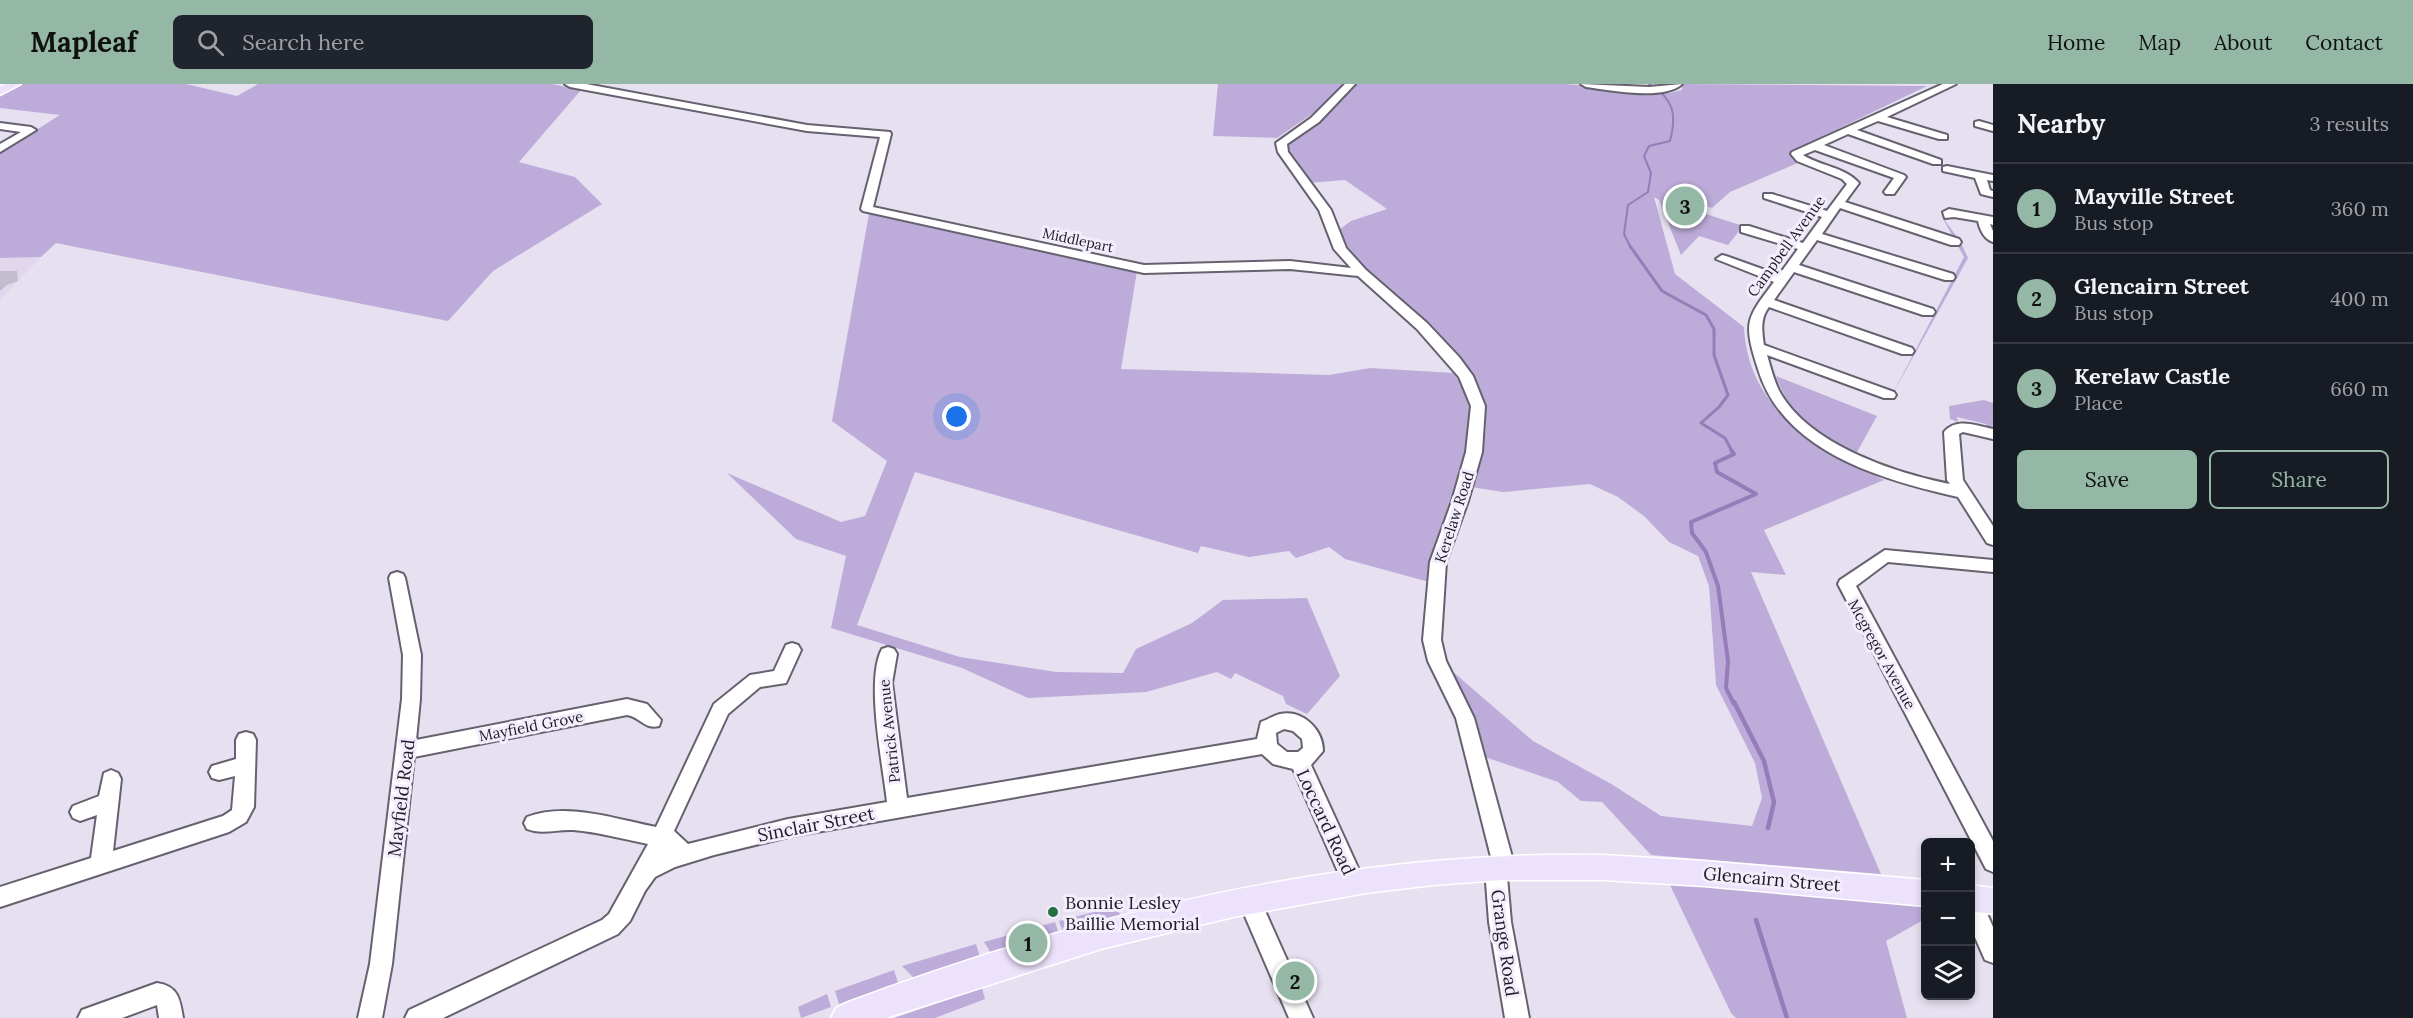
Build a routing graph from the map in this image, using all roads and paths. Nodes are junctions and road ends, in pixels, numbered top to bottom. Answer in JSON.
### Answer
{"nodes":[{"id":1,"x":15,"y":84,"type":"edge"},
{"id":2,"x":570,"y":84,"type":"edge"},
{"id":3,"x":1350,"y":84,"type":"edge"},
{"id":4,"x":1586,"y":84,"type":"edge"},
{"id":5,"x":1677,"y":84,"type":"edge"},
{"id":6,"x":1951,"y":84,"type":"edge"},
{"id":7,"x":0,"y":91,"type":"edge"},
{"id":8,"x":1877,"y":117,"type":"junction"},
{"id":9,"x":1979,"y":124,"type":"dead end"},
{"id":10,"x":0,"y":126,"type":"edge"},
{"id":11,"x":1993,"y":128,"type":"edge"},
{"id":12,"x":1848,"y":131,"type":"junction"},
{"id":13,"x":1942,"y":137,"type":"dead end"},
{"id":14,"x":1815,"y":146,"type":"junction"},
{"id":15,"x":0,"y":149,"type":"edge"},
{"id":16,"x":1937,"y":162,"type":"dead end"},
{"id":17,"x":1947,"y":169,"type":"dead end"},
{"id":18,"x":1980,"y":175,"type":"junction"},
{"id":19,"x":1993,"y":178,"type":"edge"},
{"id":20,"x":1890,"y":192,"type":"dead end"},
{"id":21,"x":1993,"y":194,"type":"edge"},
{"id":22,"x":1768,"y":196,"type":"dead end"},
{"id":23,"x":1838,"y":204,"type":"junction"},
{"id":24,"x":1828,"y":215,"type":"junction"},
{"id":25,"x":1949,"y":216,"type":"dead end"},
{"id":26,"x":1988,"y":221,"type":"edge"},
{"id":27,"x":1745,"y":229,"type":"dead end"},
{"id":28,"x":1815,"y":235,"type":"junction"},
{"id":29,"x":1993,"y":238,"type":"edge"},
{"id":30,"x":1955,"y":242,"type":"dead end"},
{"id":31,"x":1806,"y":248,"type":"junction"},
{"id":32,"x":1722,"y":259,"type":"dead end"},
{"id":33,"x":1792,"y":267,"type":"junction"},
{"id":34,"x":1362,"y":273,"type":"junction"},
{"id":35,"x":1949,"y":277,"type":"dead end"},
{"id":36,"x":1781,"y":280,"type":"junction"},
{"id":37,"x":1765,"y":301,"type":"junction"},
{"id":38,"x":1928,"y":312,"type":"dead end"},
{"id":39,"x":1758,"y":347,"type":"junction"},
{"id":40,"x":1907,"y":351,"type":"dead end"},
{"id":41,"x":1889,"y":395,"type":"dead end"},
{"id":42,"x":1993,"y":434,"type":"edge"},
{"id":43,"x":1961,"y":492,"type":"junction"},
{"id":44,"x":1993,"y":539,"type":"edge"},
{"id":45,"x":1993,"y":566,"type":"edge"},
{"id":46,"x":397,"y":578,"type":"dead end"},
{"id":47,"x":792,"y":650,"type":"dead end"},
{"id":48,"x":888,"y":654,"type":"dead end"},
{"id":49,"x":652,"y":720,"type":"dead end"},
{"id":50,"x":246,"y":740,"type":"dead end"},
{"id":51,"x":1267,"y":745,"type":"junction"},
{"id":52,"x":407,"y":750,"type":"junction"},
{"id":53,"x":1299,"y":761,"type":"junction"},
{"id":54,"x":246,"y":765,"type":"junction"},
{"id":55,"x":219,"y":772,"type":"dead end"},
{"id":56,"x":111,"y":779,"type":"dead end"},
{"id":57,"x":108,"y":802,"type":"junction"},
{"id":58,"x":898,"y":808,"type":"junction"},
{"id":59,"x":80,"y":812,"type":"dead end"},
{"id":60,"x":534,"y":823,"type":"dead end"},
{"id":61,"x":660,"y":837,"type":"junction"},
{"id":62,"x":686,"y":856,"type":"junction"},
{"id":63,"x":1993,"y":862,"type":"edge"},
{"id":64,"x":101,"y":865,"type":"junction"},
{"id":65,"x":1500,"y":868,"type":"junction"},
{"id":66,"x":644,"y":875,"type":"junction"},
{"id":67,"x":1354,"y":883,"type":"junction"},
{"id":68,"x":1921,"y":893,"type":"edge"},
{"id":69,"x":0,"y":897,"type":"edge"},
{"id":70,"x":1975,"y":899,"type":"edge"},
{"id":71,"x":1249,"y":900,"type":"junction"},
{"id":72,"x":1993,"y":901,"type":"edge"},
{"id":73,"x":1975,"y":909,"type":"edge"},
{"id":74,"x":1993,"y":952,"type":"edge"},
{"id":75,"x":369,"y":1017,"type":"edge"},
{"id":76,"x":90,"y":1018,"type":"edge"},
{"id":77,"x":171,"y":1018,"type":"edge"},
{"id":78,"x":417,"y":1018,"type":"edge"},
{"id":79,"x":846,"y":1018,"type":"edge"},
{"id":80,"x":1301,"y":1018,"type":"edge"},
{"id":81,"x":1517,"y":1018,"type":"edge"}],
"edges":[{"from":1,"to":7,"type":"main road"},
{"from":2,"to":34,"type":"street","name":"Middlepart"},
{"from":3,"to":34,"type":"street","name":"Kerelaw Road"},
{"from":4,"to":5,"type":"street"},
{"from":6,"to":8,"type":"street"},
{"from":8,"to":12,"type":"street"},
{"from":8,"to":13,"type":"street"},
{"from":9,"to":11,"type":"street"},
{"from":10,"to":15,"type":"street"},
{"from":12,"to":14,"type":"street"},
{"from":12,"to":16,"type":"street"},
{"from":14,"to":20,"type":"street"},
{"from":14,"to":23,"type":"street","name":"Campbell Avenue"},
{"from":17,"to":18,"type":"street"},
{"from":18,"to":19,"type":"street"},
{"from":18,"to":21,"type":"street"},
{"from":22,"to":24,"type":"street"},
{"from":23,"to":24,"type":"street","name":"Campbell Avenue"},
{"from":23,"to":30,"type":"street"},
{"from":24,"to":28,"type":"street","name":"Campbell Avenue"},
{"from":25,"to":26,"type":"street"},
{"from":26,"to":29,"type":"street"},
{"from":27,"to":31,"type":"street"},
{"from":28,"to":31,"type":"street","name":"Campbell Avenue"},
{"from":28,"to":35,"type":"street"},
{"from":31,"to":33,"type":"street","name":"Campbell Avenue"},
{"from":32,"to":36,"type":"street"},
{"from":33,"to":36,"type":"street","name":"Campbell Avenue"},
{"from":33,"to":38,"type":"street"},
{"from":34,"to":65,"type":"street","name":"Kerelaw Road"},
{"from":36,"to":37,"type":"street","name":"Campbell Avenue"},
{"from":37,"to":39,"type":"street","name":"Campbell Avenue"},
{"from":37,"to":40,"type":"street"},
{"from":39,"to":41,"type":"street"},
{"from":39,"to":43,"type":"street","name":"Campbell Avenue"},
{"from":42,"to":43,"type":"street"},
{"from":43,"to":44,"type":"street"},
{"from":45,"to":63,"type":"street","name":"Mcgregor Avenue"},
{"from":46,"to":52,"type":"street","name":"Mayfield Road"},
{"from":47,"to":61,"type":"street"},
{"from":48,"to":58,"type":"street","name":"Patrick Avenue"},
{"from":49,"to":52,"type":"street","name":"Mayfield Grove"},
{"from":50,"to":54,"type":"street"},
{"from":51,"to":53,"type":"street","name":"Loccard Road"},
{"from":51,"to":53,"type":"street","name":"Loccard Road"},
{"from":51,"to":58,"type":"street","name":"Sinclair Street"},
{"from":52,"to":75,"type":"street","name":"Mayfield Road"},
{"from":53,"to":67,"type":"street","name":"Loccard Road"},
{"from":54,"to":55,"type":"street"},
{"from":54,"to":64,"type":"street"},
{"from":56,"to":57,"type":"street"},
{"from":57,"to":59,"type":"street"},
{"from":57,"to":64,"type":"street"},
{"from":58,"to":62,"type":"street","name":"Sinclair Street"},
{"from":60,"to":61,"type":"street"},
{"from":61,"to":62,"type":"street"},
{"from":61,"to":66,"type":"street"},
{"from":62,"to":66,"type":"street","name":"Sinclair Street"},
{"from":64,"to":69,"type":"street"},
{"from":65,"to":67,"type":"main road","name":"Glencairn Street"},
{"from":65,"to":68,"type":"main road","name":"Glencairn Street"},
{"from":65,"to":81,"type":"street","name":"Grange Road"},
{"from":66,"to":78,"type":"street"},
{"from":67,"to":71,"type":"main road","name":"Glencairn Street"},
{"from":70,"to":72,"type":"main road"},
{"from":71,"to":79,"type":"main road","name":"Glencairn Street"},
{"from":71,"to":80,"type":"street"},
{"from":73,"to":74,"type":"street"},
{"from":76,"to":77,"type":"street"}]}
